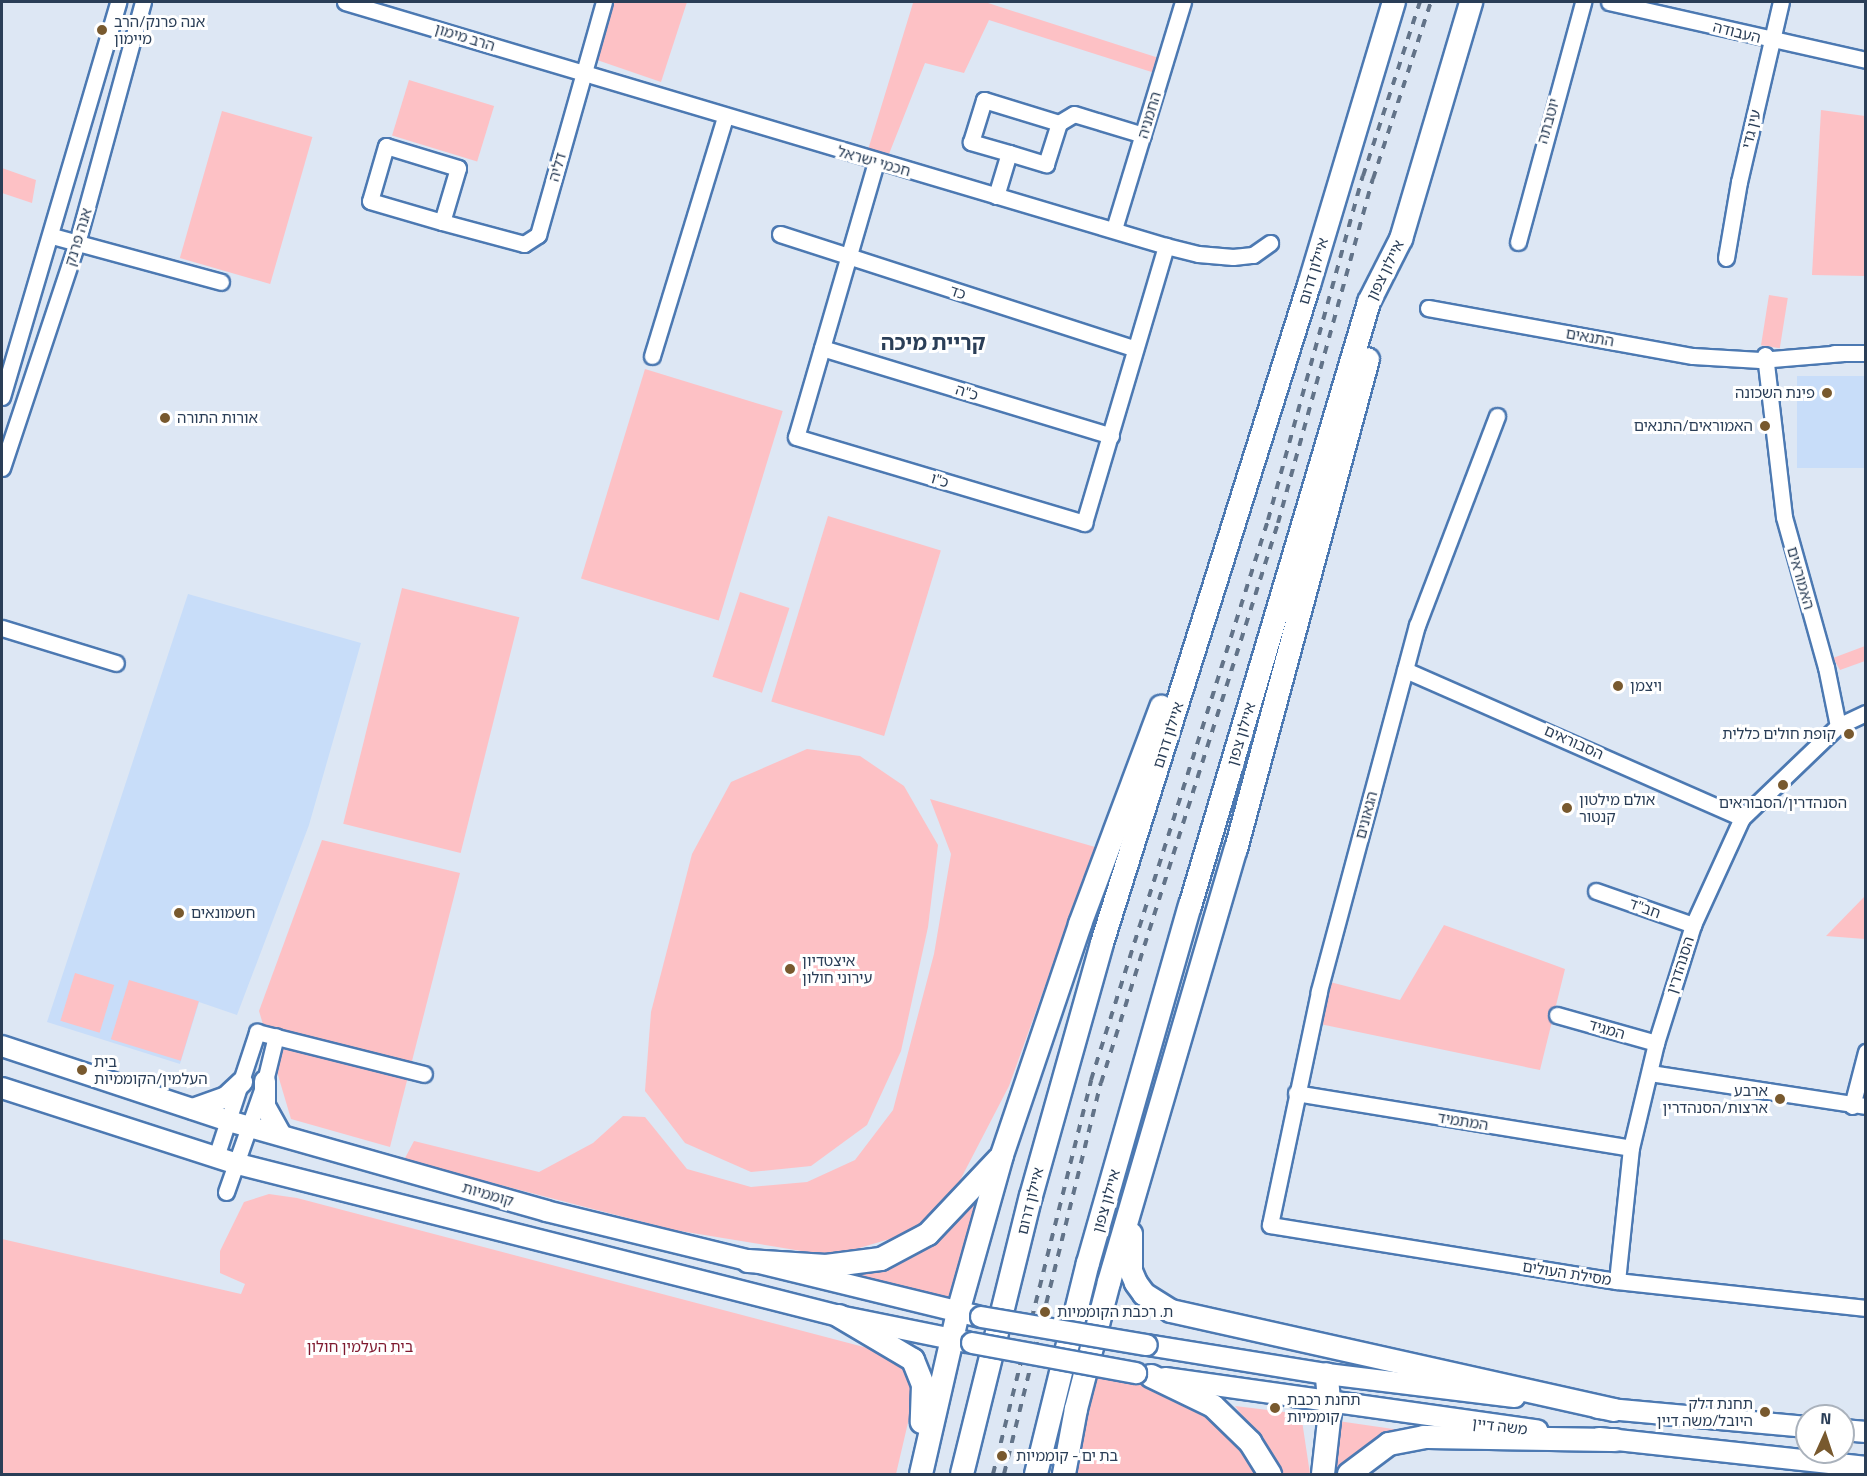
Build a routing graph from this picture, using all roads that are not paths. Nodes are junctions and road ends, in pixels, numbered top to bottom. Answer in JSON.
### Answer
{"nodes":[{"id":1,"x":118,"y":2,"type":"edge"},
{"id":2,"x":143,"y":2,"type":"edge"},
{"id":3,"x":345,"y":2,"type":"edge"},
{"id":4,"x":604,"y":2,"type":"edge"},
{"id":5,"x":1183,"y":2,"type":"edge"},
{"id":6,"x":1394,"y":2,"type":"edge"},
{"id":7,"x":1471,"y":2,"type":"edge"},
{"id":8,"x":1583,"y":2,"type":"edge"},
{"id":9,"x":1609,"y":2,"type":"edge"},
{"id":10,"x":1781,"y":2,"type":"edge"},
{"id":11,"x":1773,"y":41,"type":"junction"},
{"id":12,"x":1866,"y":60,"type":"edge"},
{"id":13,"x":584,"y":73,"type":"junction"},
{"id":14,"x":725,"y":117,"type":"junction"},
{"id":15,"x":1059,"y":123,"type":"junction"},
{"id":16,"x":1143,"y":135,"type":"junction"},
{"id":17,"x":1009,"y":153,"type":"junction"},
{"id":18,"x":876,"y":162,"type":"junction"},
{"id":19,"x":996,"y":196,"type":"junction"},
{"id":20,"x":442,"y":222,"type":"junction"},
{"id":21,"x":1114,"y":229,"type":"junction"},
{"id":22,"x":780,"y":234,"type":"dead end"},
{"id":23,"x":52,"y":236,"type":"junction"},
{"id":24,"x":1401,"y":239,"type":"junction"},
{"id":25,"x":1518,"y":242,"type":"dead end"},
{"id":26,"x":77,"y":243,"type":"junction"},
{"id":27,"x":1270,"y":243,"type":"dead end"},
{"id":28,"x":1166,"y":246,"type":"junction"},
{"id":29,"x":849,"y":257,"type":"junction"},
{"id":30,"x":1726,"y":258,"type":"dead end"},
{"id":31,"x":221,"y":282,"type":"dead end"},
{"id":32,"x":1428,"y":308,"type":"dead end"},
{"id":33,"x":822,"y":348,"type":"junction"},
{"id":34,"x":1135,"y":349,"type":"junction"},
{"id":35,"x":1866,"y":353,"type":"edge"},
{"id":36,"x":652,"y":356,"type":"dead end"},
{"id":37,"x":1761,"y":358,"type":"junction"},
{"id":38,"x":2,"y":398,"type":"edge"},
{"id":39,"x":1270,"y":412,"type":"junction"},
{"id":40,"x":1497,"y":416,"type":"dead end"},
{"id":41,"x":1111,"y":435,"type":"junction"},
{"id":42,"x":2,"y":468,"type":"edge"},
{"id":43,"x":2,"y":628,"type":"edge"},
{"id":44,"x":116,"y":663,"type":"dead end"},
{"id":45,"x":1405,"y":670,"type":"junction"},
{"id":46,"x":1866,"y":713,"type":"edge"},
{"id":47,"x":1838,"y":726,"type":"junction"},
{"id":48,"x":1742,"y":818,"type":"junction"},
{"id":49,"x":1596,"y":891,"type":"dead end"},
{"id":50,"x":1693,"y":925,"type":"junction"},
{"id":51,"x":1557,"y":1015,"type":"dead end"},
{"id":52,"x":276,"y":1036,"type":"junction"},
{"id":53,"x":1656,"y":1043,"type":"junction"},
{"id":54,"x":2,"y":1046,"type":"edge"},
{"id":55,"x":1866,"y":1052,"type":"edge"},
{"id":56,"x":1650,"y":1072,"type":"junction"},
{"id":57,"x":424,"y":1074,"type":"dead end"},
{"id":58,"x":266,"y":1081,"type":"junction"},
{"id":59,"x":242,"y":1082,"type":"junction"},
{"id":60,"x":2,"y":1088,"type":"edge"},
{"id":61,"x":1296,"y":1093,"type":"junction"},
{"id":62,"x":1859,"y":1106,"type":"edge"},
{"id":63,"x":193,"y":1109,"type":"junction"},
{"id":64,"x":229,"y":1121,"type":"junction"},
{"id":65,"x":250,"y":1126,"type":"junction"},
{"id":66,"x":281,"y":1135,"type":"junction"},
{"id":67,"x":1148,"y":1143,"type":"junction"},
{"id":68,"x":1630,"y":1148,"type":"junction"},
{"id":69,"x":1002,"y":1155,"type":"junction"},
{"id":70,"x":216,"y":1157,"type":"junction"},
{"id":71,"x":238,"y":1164,"type":"junction"},
{"id":72,"x":226,"y":1192,"type":"dead end"},
{"id":73,"x":1270,"y":1225,"type":"joint"},
{"id":74,"x":748,"y":1261,"type":"junction"},
{"id":75,"x":1617,"y":1281,"type":"junction"},
{"id":76,"x":1866,"y":1308,"type":"edge"},
{"id":77,"x":958,"y":1312,"type":"junction"},
{"id":78,"x":839,"y":1316,"type":"junction"},
{"id":79,"x":962,"y":1341,"type":"junction"},
{"id":80,"x":1147,"y":1345,"type":"joint"},
{"id":81,"x":1327,"y":1374,"type":"junction"},
{"id":82,"x":1144,"y":1375,"type":"junction"},
{"id":83,"x":1330,"y":1404,"type":"junction"},
{"id":84,"x":1614,"y":1410,"type":"junction"},
{"id":85,"x":1795,"y":1426,"type":"edge"},
{"id":86,"x":1616,"y":1440,"type":"junction"},
{"id":87,"x":1795,"y":1461,"type":"edge"},
{"id":88,"x":1801,"y":1464,"type":"edge"},
{"id":89,"x":1830,"y":1464,"type":"edge"},
{"id":90,"x":1864,"y":1467,"type":"edge"},
{"id":91,"x":919,"y":1474,"type":"edge"},
{"id":92,"x":962,"y":1474,"type":"edge"},
{"id":93,"x":1036,"y":1474,"type":"edge"},
{"id":94,"x":1064,"y":1474,"type":"edge"},
{"id":95,"x":1270,"y":1474,"type":"edge"},
{"id":96,"x":1323,"y":1474,"type":"edge"},
{"id":97,"x":1349,"y":1474,"type":"edge"},
{"id":98,"x":1823,"y":1474,"type":"edge"}],
"edges":[{"from":1,"to":23,"type":"street","name":"אנה פרנק"},
{"from":2,"to":26,"type":"street","name":"אנה פרנק"},
{"from":3,"to":13,"type":"street","name":"הרב מימון"},
{"from":4,"to":13,"type":"street","name":"דליה"},
{"from":5,"to":16,"type":"street","name":"החמניה"},
{"from":6,"to":39,"type":"highway","name":"איילון דרום"},
{"from":7,"to":24,"type":"highway","name":"איילון צפון"},
{"from":8,"to":25,"type":"street","name":"יוטבתה"},
{"from":9,"to":11,"type":"street","name":"העבודה"},
{"from":10,"to":11,"type":"street","name":"עין גדי"},
{"from":11,"to":12,"type":"street","name":"העבודה"},
{"from":11,"to":30,"type":"street","name":"עין גדי"},
{"from":13,"to":14,"type":"street","name":"חכמי ישראל"},
{"from":13,"to":20,"type":"street","name":"דליה"},
{"from":14,"to":18,"type":"street","name":"חכמי ישראל"},
{"from":14,"to":36,"type":"street"},
{"from":15,"to":16,"type":"street"},
{"from":15,"to":17,"type":"street"},
{"from":15,"to":17,"type":"street"},
{"from":16,"to":21,"type":"street","name":"החמניה"},
{"from":17,"to":19,"type":"street"},
{"from":18,"to":19,"type":"street","name":"חכמי ישראל"},
{"from":18,"to":29,"type":"street"},
{"from":19,"to":21,"type":"street","name":"חכמי ישראל"},
{"from":20,"to":20,"type":"street","name":"דליה"},
{"from":21,"to":28,"type":"street","name":"חכמי ישראל"},
{"from":22,"to":29,"type":"street","name":"כד"},
{"from":23,"to":26,"type":"street"},
{"from":23,"to":38,"type":"street","name":"אנה פרנק"},
{"from":24,"to":67,"type":"highway"},
{"from":24,"to":93,"type":"highway","name":"איילון צפון"},
{"from":26,"to":31,"type":"street"},
{"from":26,"to":42,"type":"street","name":"אנה פרנק"},
{"from":27,"to":28,"type":"street","name":"חכמי ישראל"},
{"from":28,"to":34,"type":"street"},
{"from":29,"to":33,"type":"street"},
{"from":29,"to":34,"type":"street","name":"כד"},
{"from":32,"to":37,"type":"street","name":"התנאים"},
{"from":33,"to":41,"type":"street","name":"כ\"ה"},
{"from":33,"to":41,"type":"street","name":"כ\"ו"},
{"from":34,"to":41,"type":"street"},
{"from":35,"to":37,"type":"street","name":"התנאים"},
{"from":37,"to":47,"type":"street","name":"האמוראים"},
{"from":39,"to":69,"type":"highway"},
{"from":39,"to":92,"type":"highway","name":"איילון דרום"},
{"from":40,"to":45,"type":"street","name":"הגאונים"},
{"from":43,"to":44,"type":"street"},
{"from":45,"to":48,"type":"street","name":"הסבוראים"},
{"from":45,"to":61,"type":"street","name":"הגאונים"},
{"from":46,"to":47,"type":"street","name":"הסנהדרין"},
{"from":47,"to":48,"type":"street","name":"הסנהדרין"},
{"from":48,"to":50,"type":"street","name":"הסנהדרין"},
{"from":49,"to":50,"type":"street","name":"חב\"ד"},
{"from":50,"to":53,"type":"street","name":"הסנהדרין"},
{"from":51,"to":53,"type":"street","name":"המגיד"},
{"from":52,"to":57,"type":"street"},
{"from":52,"to":58,"type":"street"},
{"from":52,"to":59,"type":"street"},
{"from":53,"to":56,"type":"street","name":"הסנהדרין"},
{"from":54,"to":63,"type":"main road","name":"קוממיות"},
{"from":55,"to":62,"type":"street"},
{"from":56,"to":62,"type":"street"},
{"from":56,"to":68,"type":"street","name":"הסנהדרין"},
{"from":58,"to":65,"type":"street"},
{"from":58,"to":66,"type":"main road"},
{"from":59,"to":63,"type":"main road"},
{"from":59,"to":64,"type":"street"},
{"from":60,"to":70,"type":"main road","name":"קוממיות"},
{"from":61,"to":68,"type":"street","name":"המתמיד"},
{"from":61,"to":73,"type":"street","name":"הגאונים"},
{"from":63,"to":64,"type":"main road","name":"קוממיות"},
{"from":64,"to":65,"type":"main road","name":"קוממיות"},
{"from":64,"to":70,"type":"street"},
{"from":65,"to":66,"type":"main road","name":"קוממיות"},
{"from":65,"to":71,"type":"street"},
{"from":66,"to":74,"type":"main road","name":"קוממיות"},
{"from":67,"to":84,"type":"highway"},
{"from":67,"to":94,"type":"highway"},
{"from":68,"to":75,"type":"street","name":"הסנהדרין"},
{"from":69,"to":74,"type":"highway"},
{"from":69,"to":77,"type":"highway"},
{"from":70,"to":71,"type":"main road","name":"קוממיות"},
{"from":71,"to":72,"type":"street"},
{"from":71,"to":78,"type":"main road","name":"קוממיות"},
{"from":73,"to":75,"type":"street","name":"מסילת העולים"},
{"from":74,"to":77,"type":"main road","name":"קוממיות"},
{"from":75,"to":76,"type":"street","name":"מסילת העולים"},
{"from":77,"to":79,"type":"highway"},
{"from":77,"to":80,"type":"main road","name":"קוממיות","bridge":true},
{"from":78,"to":79,"type":"main road","name":"קוממיות"},
{"from":78,"to":91,"type":"highway"},
{"from":79,"to":82,"type":"main road","name":"קוממיות","bridge":true},
{"from":79,"to":91,"type":"highway"},
{"from":80,"to":81,"type":"main road","name":"משה דיין"},
{"from":81,"to":83,"type":"highway"},
{"from":81,"to":84,"type":"main road","name":"משה דיין"},
{"from":82,"to":83,"type":"main road","name":"משה דיין"},
{"from":82,"to":95,"type":"highway"},
{"from":83,"to":86,"type":"main road","name":"משה דיין"},
{"from":83,"to":96,"type":"highway"},
{"from":84,"to":85,"type":"main road","name":"משה דיין"},
{"from":86,"to":87,"type":"main road","name":"משה דיין"},
{"from":86,"to":97,"type":"highway"},
{"from":88,"to":98,"type":"main road"},
{"from":89,"to":90,"type":"main road","name":"משה דיין"}]}
